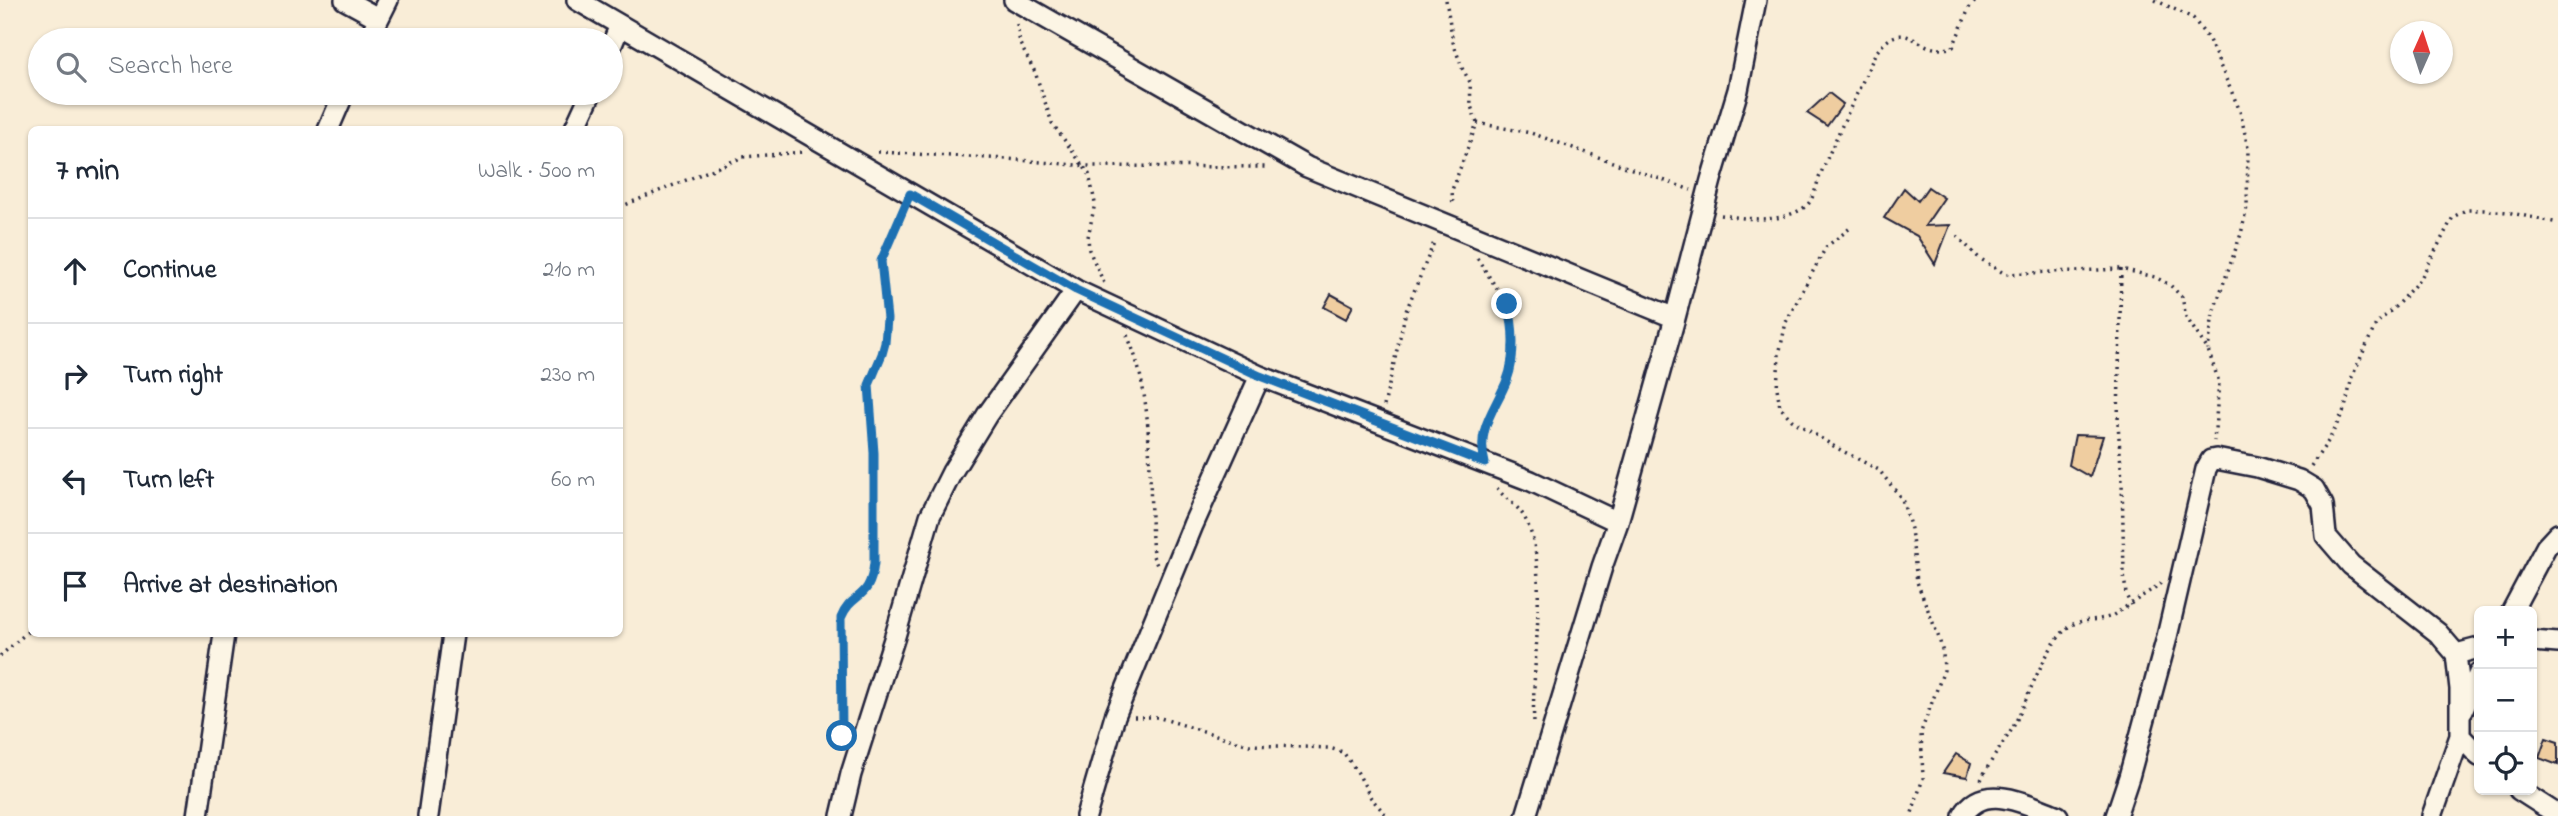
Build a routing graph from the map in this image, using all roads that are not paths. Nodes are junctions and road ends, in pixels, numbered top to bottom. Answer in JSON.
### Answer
{"nodes":[{"id":1,"x":345,"y":0,"type":"edge"},
{"id":2,"x":388,"y":0,"type":"edge"},
{"id":3,"x":577,"y":0,"type":"edge"},
{"id":4,"x":1756,"y":0,"type":"edge"},
{"id":5,"x":1015,"y":9,"type":"edge"},
{"id":6,"x":378,"y":18,"type":"junction"},
{"id":7,"x":620,"y":25,"type":"junction"},
{"id":8,"x":373,"y":28,"type":"edge"},
{"id":9,"x":619,"y":28,"type":"edge"},
{"id":10,"x":339,"y":105,"type":"edge"},
{"id":11,"x":585,"y":105,"type":"edge"},
{"id":12,"x":330,"y":126,"type":"edge"},
{"id":13,"x":576,"y":126,"type":"edge"},
{"id":14,"x":1076,"y":290,"type":"junction"},
{"id":15,"x":1675,"y":318,"type":"junction"},
{"id":16,"x":1260,"y":376,"type":"junction"},
{"id":17,"x":1618,"y":523,"type":"junction"},
{"id":18,"x":2558,"y":534,"type":"edge"},
{"id":19,"x":2515,"y":606,"type":"edge"},
{"id":20,"x":223,"y":637,"type":"edge"},
{"id":21,"x":453,"y":637,"type":"edge"},
{"id":22,"x":2537,"y":641,"type":"edge"},
{"id":23,"x":2558,"y":643,"type":"edge"},
{"id":24,"x":2474,"y":649,"type":"edge"},
{"id":25,"x":2456,"y":654,"type":"junction"},
{"id":26,"x":2474,"y":687,"type":"edge"},
{"id":27,"x":2460,"y":726,"type":"junction"},
{"id":28,"x":2474,"y":747,"type":"edge"},
{"id":29,"x":2527,"y":795,"type":"edge"},
{"id":30,"x":2558,"y":815,"type":"edge"},
{"id":31,"x":198,"y":816,"type":"edge"},
{"id":32,"x":428,"y":816,"type":"edge"},
{"id":33,"x":841,"y":816,"type":"edge"},
{"id":34,"x":1086,"y":816,"type":"edge"},
{"id":35,"x":1526,"y":816,"type":"edge"},
{"id":36,"x":1963,"y":816,"type":"edge"},
{"id":37,"x":2059,"y":816,"type":"edge"},
{"id":38,"x":2116,"y":816,"type":"edge"},
{"id":39,"x":2432,"y":816,"type":"edge"}],
"edges":[{"from":1,"to":6,"type":"street"},
{"from":2,"to":6,"type":"street"},
{"from":3,"to":7,"type":"street"},
{"from":4,"to":15,"type":"street"},
{"from":5,"to":15,"type":"street"},
{"from":6,"to":8,"type":"street"},
{"from":7,"to":9,"type":"street"},
{"from":7,"to":14,"type":"street"},
{"from":10,"to":12,"type":"street"},
{"from":11,"to":13,"type":"street"},
{"from":14,"to":16,"type":"street"},
{"from":14,"to":33,"type":"street"},
{"from":15,"to":17,"type":"street"},
{"from":16,"to":17,"type":"street"},
{"from":16,"to":34,"type":"street"},
{"from":17,"to":35,"type":"street"},
{"from":18,"to":19,"type":"street"},
{"from":20,"to":31,"type":"street"},
{"from":21,"to":32,"type":"street"},
{"from":22,"to":23,"type":"street"},
{"from":24,"to":25,"type":"street"},
{"from":25,"to":27,"type":"street"},
{"from":25,"to":38,"type":"street"},
{"from":26,"to":27,"type":"street"},
{"from":27,"to":28,"type":"street"},
{"from":27,"to":39,"type":"street"},
{"from":29,"to":30,"type":"street"},
{"from":36,"to":37,"type":"street"}]}
